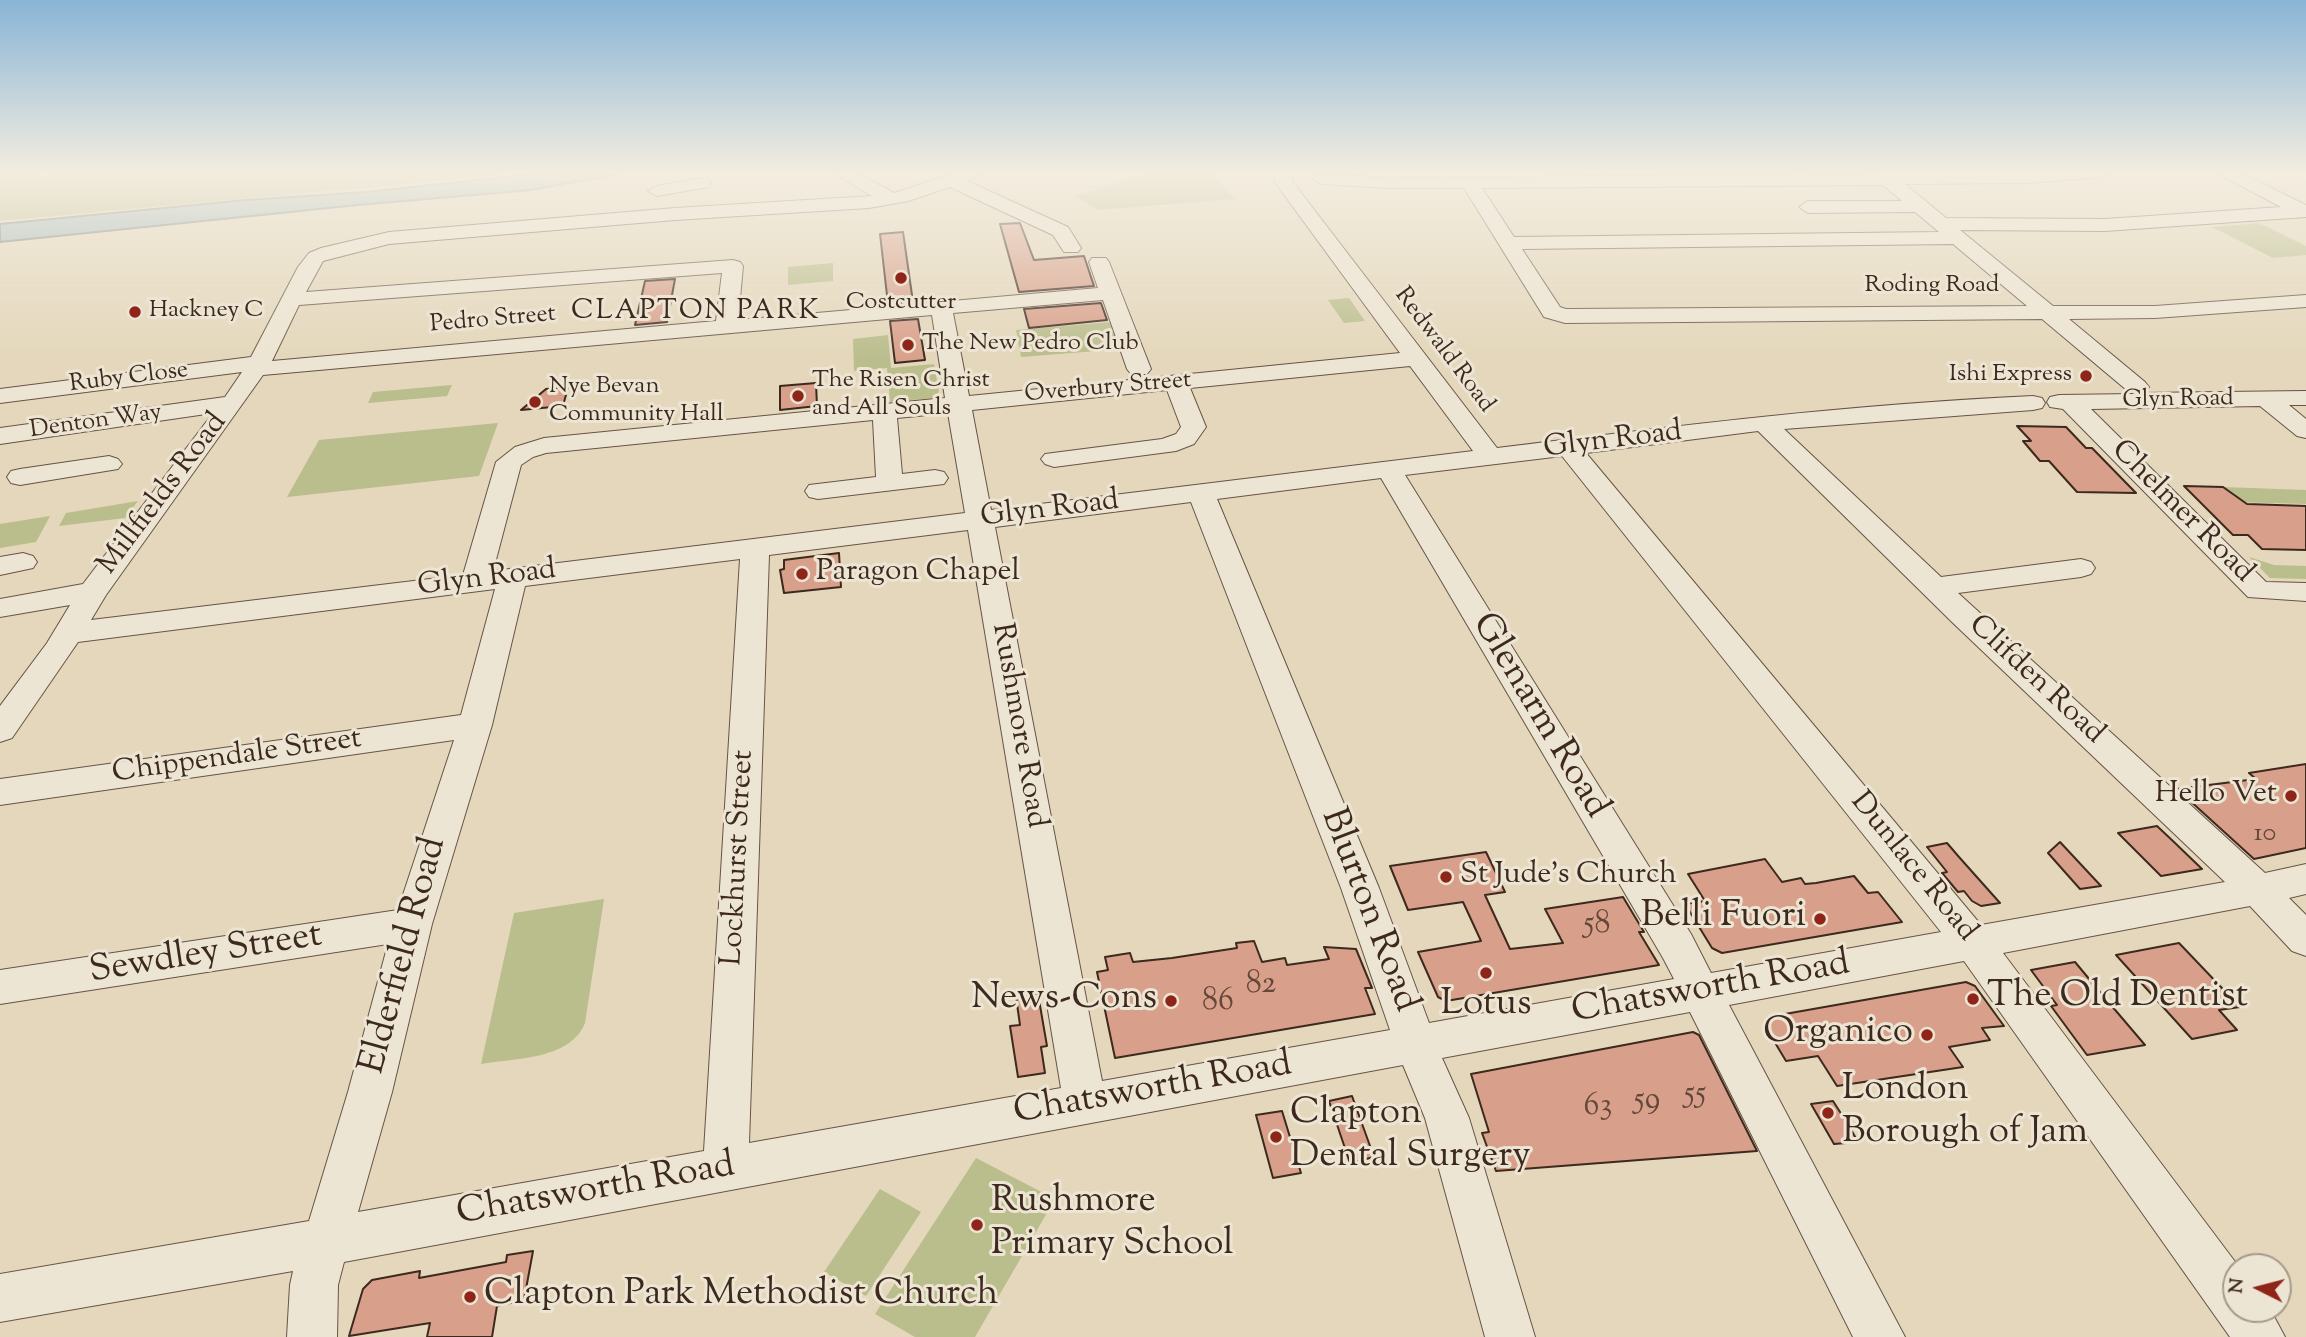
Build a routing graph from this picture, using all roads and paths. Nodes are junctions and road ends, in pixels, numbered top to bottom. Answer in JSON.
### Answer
{"nodes":[{"id":1,"x":420,"y":234,"type":"edge"},
{"id":2,"x":1061,"y":234,"type":"edge"},
{"id":3,"x":1323,"y":234,"type":"edge"},
{"id":4,"x":1501,"y":234,"type":"edge"},
{"id":5,"x":1952,"y":234,"type":"edge"},
{"id":6,"x":1956,"y":238,"type":"junction"},
{"id":7,"x":1506,"y":243,"type":"junction"},
{"id":8,"x":1071,"y":248,"type":"dead end"},
{"id":9,"x":1099,"y":262,"type":"dead end"},
{"id":10,"x":1110,"y":293,"type":"junction"},
{"id":11,"x":291,"y":299,"type":"junction"},
{"id":12,"x":2306,"y":301,"type":"edge"},
{"id":13,"x":942,"y":307,"type":"junction"},
{"id":14,"x":2048,"y":312,"type":"junction"},
{"id":15,"x":726,"y":327,"type":"junction"},
{"id":16,"x":1416,"y":358,"type":"junction"},
{"id":17,"x":257,"y":366,"type":"junction"},
{"id":18,"x":1139,"y":369,"type":"dead end"},
{"id":19,"x":1176,"y":382,"type":"junction"},
{"id":20,"x":2137,"y":387,"type":"dead end"},
{"id":21,"x":0,"y":396,"type":"edge"},
{"id":22,"x":2306,"y":398,"type":"edge"},
{"id":23,"x":2267,"y":400,"type":"junction"},
{"id":24,"x":233,"y":403,"type":"junction"},
{"id":25,"x":957,"y":403,"type":"junction"},
{"id":26,"x":2051,"y":403,"type":"junction"},
{"id":27,"x":884,"y":410,"type":"junction"},
{"id":28,"x":1764,"y":423,"type":"junction"},
{"id":29,"x":50,"y":429,"type":"junction"},
{"id":30,"x":2306,"y":430,"type":"edge"},
{"id":31,"x":0,"y":436,"type":"edge"},
{"id":32,"x":1569,"y":448,"type":"junction"},
{"id":33,"x":1491,"y":458,"type":"junction"},
{"id":34,"x":1054,"y":459,"type":"dead end"},
{"id":35,"x":109,"y":464,"type":"dead end"},
{"id":36,"x":1389,"y":470,"type":"junction"},
{"id":37,"x":935,"y":478,"type":"dead end"},
{"id":38,"x":890,"y":483,"type":"junction"},
{"id":39,"x":818,"y":491,"type":"dead end"},
{"id":40,"x":1202,"y":493,"type":"junction"},
{"id":41,"x":979,"y":519,"type":"junction"},
{"id":42,"x":755,"y":547,"type":"junction"},
{"id":43,"x":2081,"y":568,"type":"dead end"},
{"id":44,"x":513,"y":577,"type":"junction"},
{"id":45,"x":475,"y":582,"type":"junction"},
{"id":46,"x":1934,"y":587,"type":"junction"},
{"id":47,"x":93,"y":592,"type":"junction"},
{"id":48,"x":2306,"y":592,"type":"edge"},
{"id":49,"x":0,"y":608,"type":"edge"},
{"id":50,"x":68,"y":633,"type":"junction"},
{"id":51,"x":475,"y":725,"type":"junction"},
{"id":52,"x":0,"y":730,"type":"edge"},
{"id":53,"x":0,"y":792,"type":"edge"},
{"id":54,"x":2306,"y":879,"type":"edge"},
{"id":55,"x":2258,"y":890,"type":"junction"},
{"id":56,"x":413,"y":924,"type":"junction"},
{"id":57,"x":2306,"y":940,"type":"edge"},
{"id":58,"x":1973,"y":943,"type":"junction"},
{"id":59,"x":0,"y":987,"type":"edge"},
{"id":60,"x":1701,"y":990,"type":"junction"},
{"id":61,"x":1416,"y":1044,"type":"junction"},
{"id":62,"x":1086,"y":1103,"type":"junction"},
{"id":63,"x":726,"y":1168,"type":"junction"},
{"id":64,"x":328,"y":1240,"type":"junction"},
{"id":65,"x":2222,"y":1284,"type":"edge"},
{"id":66,"x":0,"y":1298,"type":"edge"},
{"id":67,"x":312,"y":1337,"type":"edge"},
{"id":68,"x":1510,"y":1337,"type":"edge"},
{"id":69,"x":1880,"y":1337,"type":"edge"}],
"edges":[{"from":1,"to":11,"type":"street","name":"Millfields Road"},
{"from":2,"to":8,"type":"street"},
{"from":3,"to":16,"type":"street","name":"Redwald Road"},
{"from":4,"to":7,"type":"street"},
{"from":5,"to":6,"type":"street"},
{"from":6,"to":7,"type":"street"},
{"from":6,"to":14,"type":"street"},
{"from":7,"to":14,"type":"street","name":"Roding Road"},
{"from":9,"to":10,"type":"street"},
{"from":10,"to":13,"type":"street","name":"Pedro Street"},
{"from":10,"to":18,"type":"street"},
{"from":11,"to":15,"type":"street"},
{"from":11,"to":17,"type":"street","name":"Millfields Road"},
{"from":12,"to":14,"type":"street","name":"Roding Road"},
{"from":13,"to":15,"type":"street","name":"Pedro Street"},
{"from":13,"to":25,"type":"street","name":"Rushmore Road"},
{"from":14,"to":20,"type":"street"},
{"from":15,"to":17,"type":"street","name":"Pedro Street"},
{"from":16,"to":19,"type":"street","name":"Overbury Street"},
{"from":16,"to":33,"type":"street","name":"Redwald Road"},
{"from":17,"to":21,"type":"street","name":"Ruby Close"},
{"from":17,"to":24,"type":"street","name":"Millfields Road"},
{"from":19,"to":25,"type":"street","name":"Overbury Street"},
{"from":19,"to":34,"type":"street"},
{"from":22,"to":23,"type":"street","name":"Glyn Road"},
{"from":23,"to":26,"type":"street","name":"Glyn Road"},
{"from":23,"to":30,"type":"street"},
{"from":24,"to":29,"type":"street","name":"Denton Way"},
{"from":24,"to":47,"type":"street","name":"Millfields Road"},
{"from":25,"to":27,"type":"street","name":"Overbury Street"},
{"from":25,"to":41,"type":"street","name":"Rushmore Road"},
{"from":26,"to":28,"type":"street","name":"Glyn Road"},
{"from":26,"to":48,"type":"street","name":"Chelmer Road"},
{"from":27,"to":38,"type":"street"},
{"from":27,"to":45,"type":"street","name":"Overbury Street"},
{"from":28,"to":32,"type":"street","name":"Glyn Road"},
{"from":28,"to":46,"type":"street","name":"Clifden Road"},
{"from":29,"to":31,"type":"street","name":"Denton Way"},
{"from":29,"to":35,"type":"street"},
{"from":32,"to":33,"type":"street","name":"Glyn Road"},
{"from":32,"to":58,"type":"street","name":"Dunlace Road"},
{"from":33,"to":36,"type":"street","name":"Glyn Road"},
{"from":36,"to":40,"type":"street","name":"Glyn Road"},
{"from":36,"to":60,"type":"street","name":"Glenarm Road"},
{"from":37,"to":38,"type":"street"},
{"from":38,"to":39,"type":"street"},
{"from":40,"to":41,"type":"street","name":"Glyn Road"},
{"from":40,"to":61,"type":"street","name":"Blurton Road"},
{"from":41,"to":42,"type":"street","name":"Glyn Road"},
{"from":41,"to":62,"type":"street","name":"Rushmore Road"},
{"from":42,"to":44,"type":"street","name":"Glyn Road"},
{"from":42,"to":63,"type":"street","name":"Lockhurst Street"},
{"from":43,"to":46,"type":"street"},
{"from":44,"to":45,"type":"street","name":"Glyn Road"},
{"from":44,"to":51,"type":"street","name":"Elderfield Road"},
{"from":45,"to":50,"type":"street","name":"Glyn Road"},
{"from":46,"to":55,"type":"street","name":"Clifden Road"},
{"from":47,"to":49,"type":"street"},
{"from":47,"to":50,"type":"street","name":"Millfields Road"},
{"from":50,"to":52,"type":"street","name":"Millfields Road"},
{"from":51,"to":53,"type":"street","name":"Chippendale Street"},
{"from":51,"to":56,"type":"street","name":"Elderfield Road"},
{"from":54,"to":55,"type":"street","name":"Chatsworth Road"},
{"from":55,"to":57,"type":"street","name":"Clifden Road"},
{"from":55,"to":58,"type":"street","name":"Chatsworth Road"},
{"from":56,"to":59,"type":"street","name":"Sewdley Street"},
{"from":56,"to":64,"type":"street","name":"Elderfield Road"},
{"from":58,"to":60,"type":"street","name":"Chatsworth Road"},
{"from":58,"to":65,"type":"street","name":"Dunlace Road"},
{"from":60,"to":61,"type":"street","name":"Chatsworth Road"},
{"from":60,"to":69,"type":"street","name":"Glenarm Road"},
{"from":61,"to":62,"type":"street","name":"Chatsworth Road"},
{"from":61,"to":68,"type":"street","name":"Blurton Road"},
{"from":62,"to":63,"type":"street","name":"Chatsworth Road"},
{"from":63,"to":64,"type":"street","name":"Chatsworth Road"},
{"from":64,"to":66,"type":"street","name":"Chatsworth Road"},
{"from":64,"to":67,"type":"street","name":"Elderfield Road"}]}
